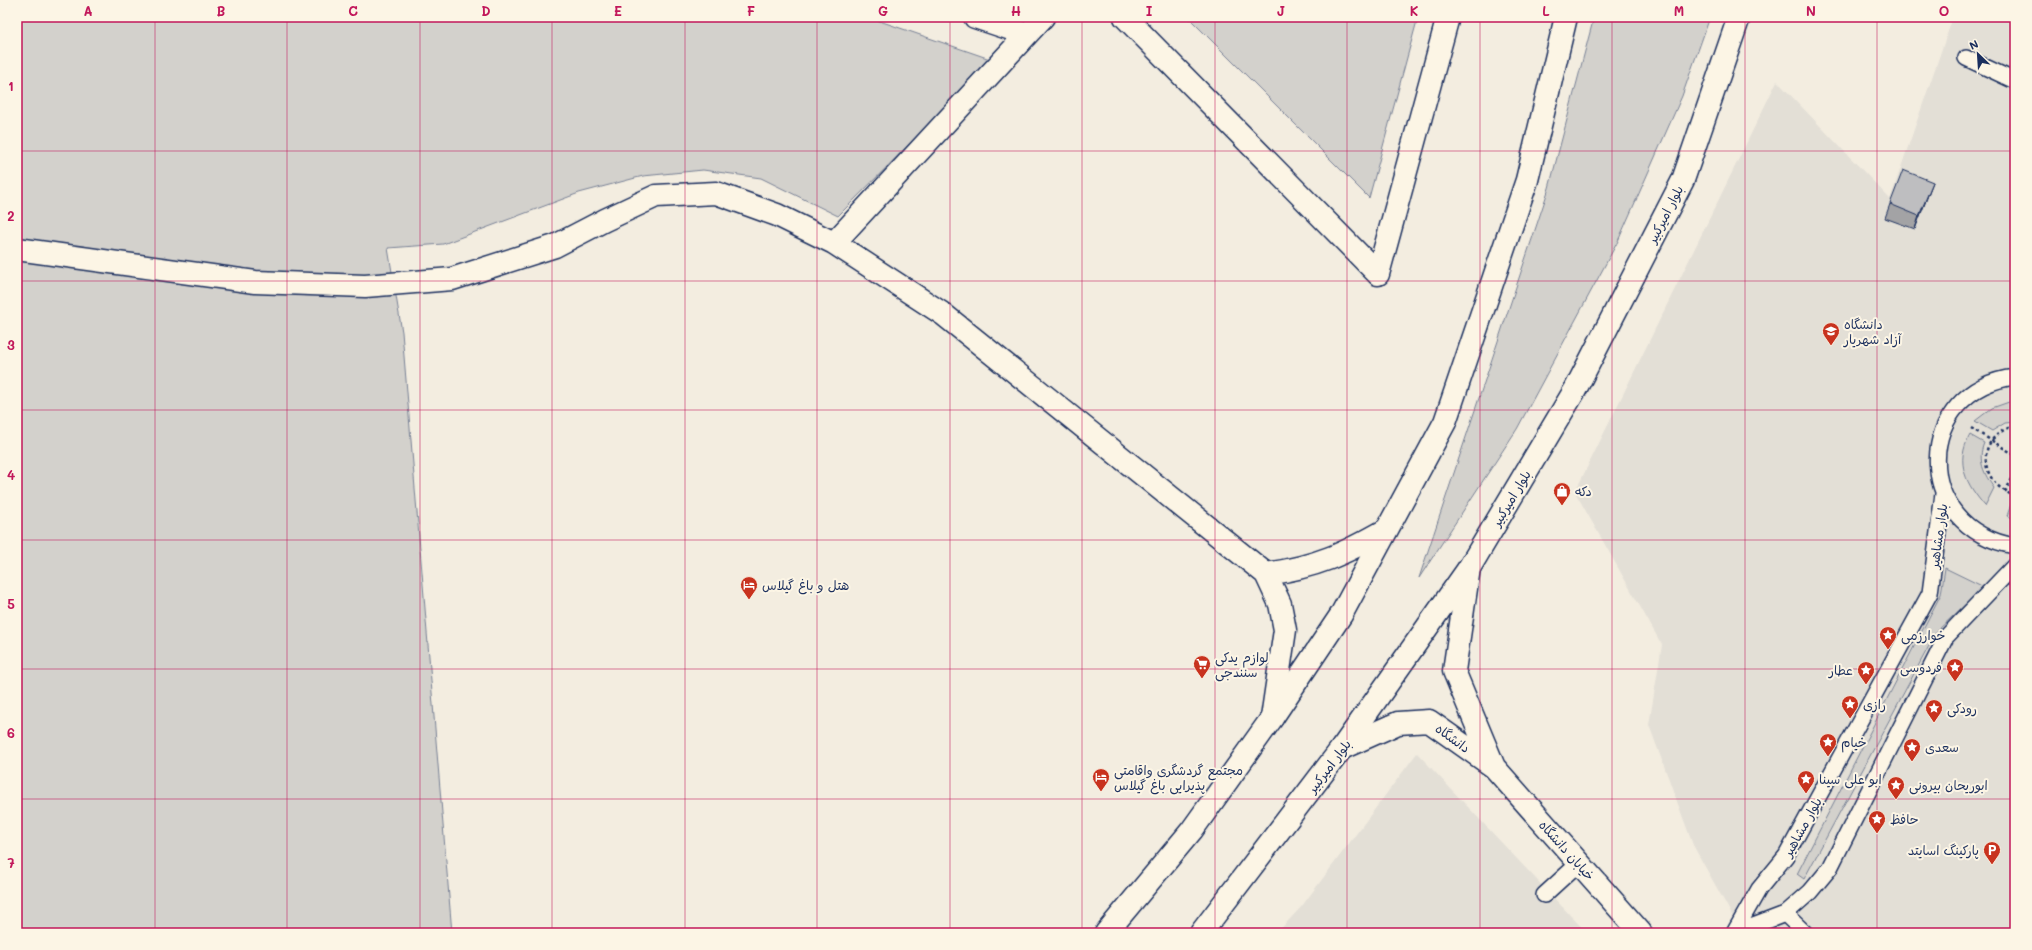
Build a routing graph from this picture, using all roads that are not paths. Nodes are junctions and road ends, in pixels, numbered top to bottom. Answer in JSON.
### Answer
{"nodes":[{"id":1,"x":975,"y":17,"type":"edge"},
{"id":2,"x":1043,"y":17,"type":"edge"},
{"id":3,"x":1125,"y":17,"type":"edge"},
{"id":4,"x":1448,"y":17,"type":"edge"},
{"id":5,"x":1566,"y":17,"type":"edge"},
{"id":6,"x":1739,"y":17,"type":"edge"},
{"id":7,"x":1026,"y":34,"type":"junction"},
{"id":8,"x":1966,"y":58,"type":"dead end"},
{"id":9,"x":2015,"y":81,"type":"edge"},
{"id":10,"x":834,"y":243,"type":"junction"},
{"id":11,"x":17,"y":249,"type":"edge"},
{"id":12,"x":2015,"y":377,"type":"edge"},
{"id":13,"x":1943,"y":494,"type":"junction"},
{"id":14,"x":1386,"y":530,"type":"junction"},
{"id":15,"x":2015,"y":546,"type":"edge"},
{"id":16,"x":2015,"y":564,"type":"edge"},
{"id":17,"x":1469,"y":568,"type":"junction"},
{"id":18,"x":1266,"y":574,"type":"junction"},
{"id":19,"x":1272,"y":718,"type":"junction"},
{"id":20,"x":1342,"y":748,"type":"junction"},
{"id":21,"x":1494,"y":768,"type":"junction"},
{"id":22,"x":1579,"y":863,"type":"junction"},
{"id":23,"x":1544,"y":895,"type":"dead end"},
{"id":24,"x":1785,"y":914,"type":"junction"},
{"id":25,"x":1106,"y":933,"type":"edge"},
{"id":26,"x":1201,"y":933,"type":"edge"},
{"id":27,"x":1641,"y":933,"type":"edge"},
{"id":28,"x":1735,"y":933,"type":"edge"},
{"id":29,"x":1805,"y":933,"type":"edge"}],
"edges":[{"from":1,"to":7,"type":"street"},
{"from":2,"to":7,"type":"street"},
{"from":3,"to":4,"type":"street"},
{"from":5,"to":14,"type":"street"},
{"from":6,"to":17,"type":"street","name":"بلوار امیرکبیر"},
{"from":7,"to":10,"type":"street"},
{"from":8,"to":9,"type":"lane"},
{"from":10,"to":11,"type":"street"},
{"from":10,"to":18,"type":"street"},
{"from":12,"to":13,"type":"lane"},
{"from":13,"to":15,"type":"lane"},
{"from":13,"to":28,"type":"lane","name":"بلوار مشاهیر"},
{"from":14,"to":18,"type":"street"},
{"from":14,"to":19,"type":"street"},
{"from":16,"to":24,"type":"lane","name":"بلوار مشاهیر"},
{"from":17,"to":20,"type":"street","name":"بلوار امیرکبیر"},
{"from":17,"to":21,"type":"street"},
{"from":18,"to":19,"type":"street"},
{"from":19,"to":25,"type":"street"},
{"from":20,"to":21,"type":"street","name":"دانشگاه"},
{"from":20,"to":26,"type":"street","name":"بلوار امیرکبیر"},
{"from":21,"to":22,"type":"street","name":"خیابان دانشگاه"},
{"from":22,"to":23,"type":"lane"},
{"from":22,"to":27,"type":"street","name":"خیابان دانشگاه"},
{"from":24,"to":28,"type":"lane","name":"بلوار مشاهیر"},
{"from":24,"to":29,"type":"lane"}]}
